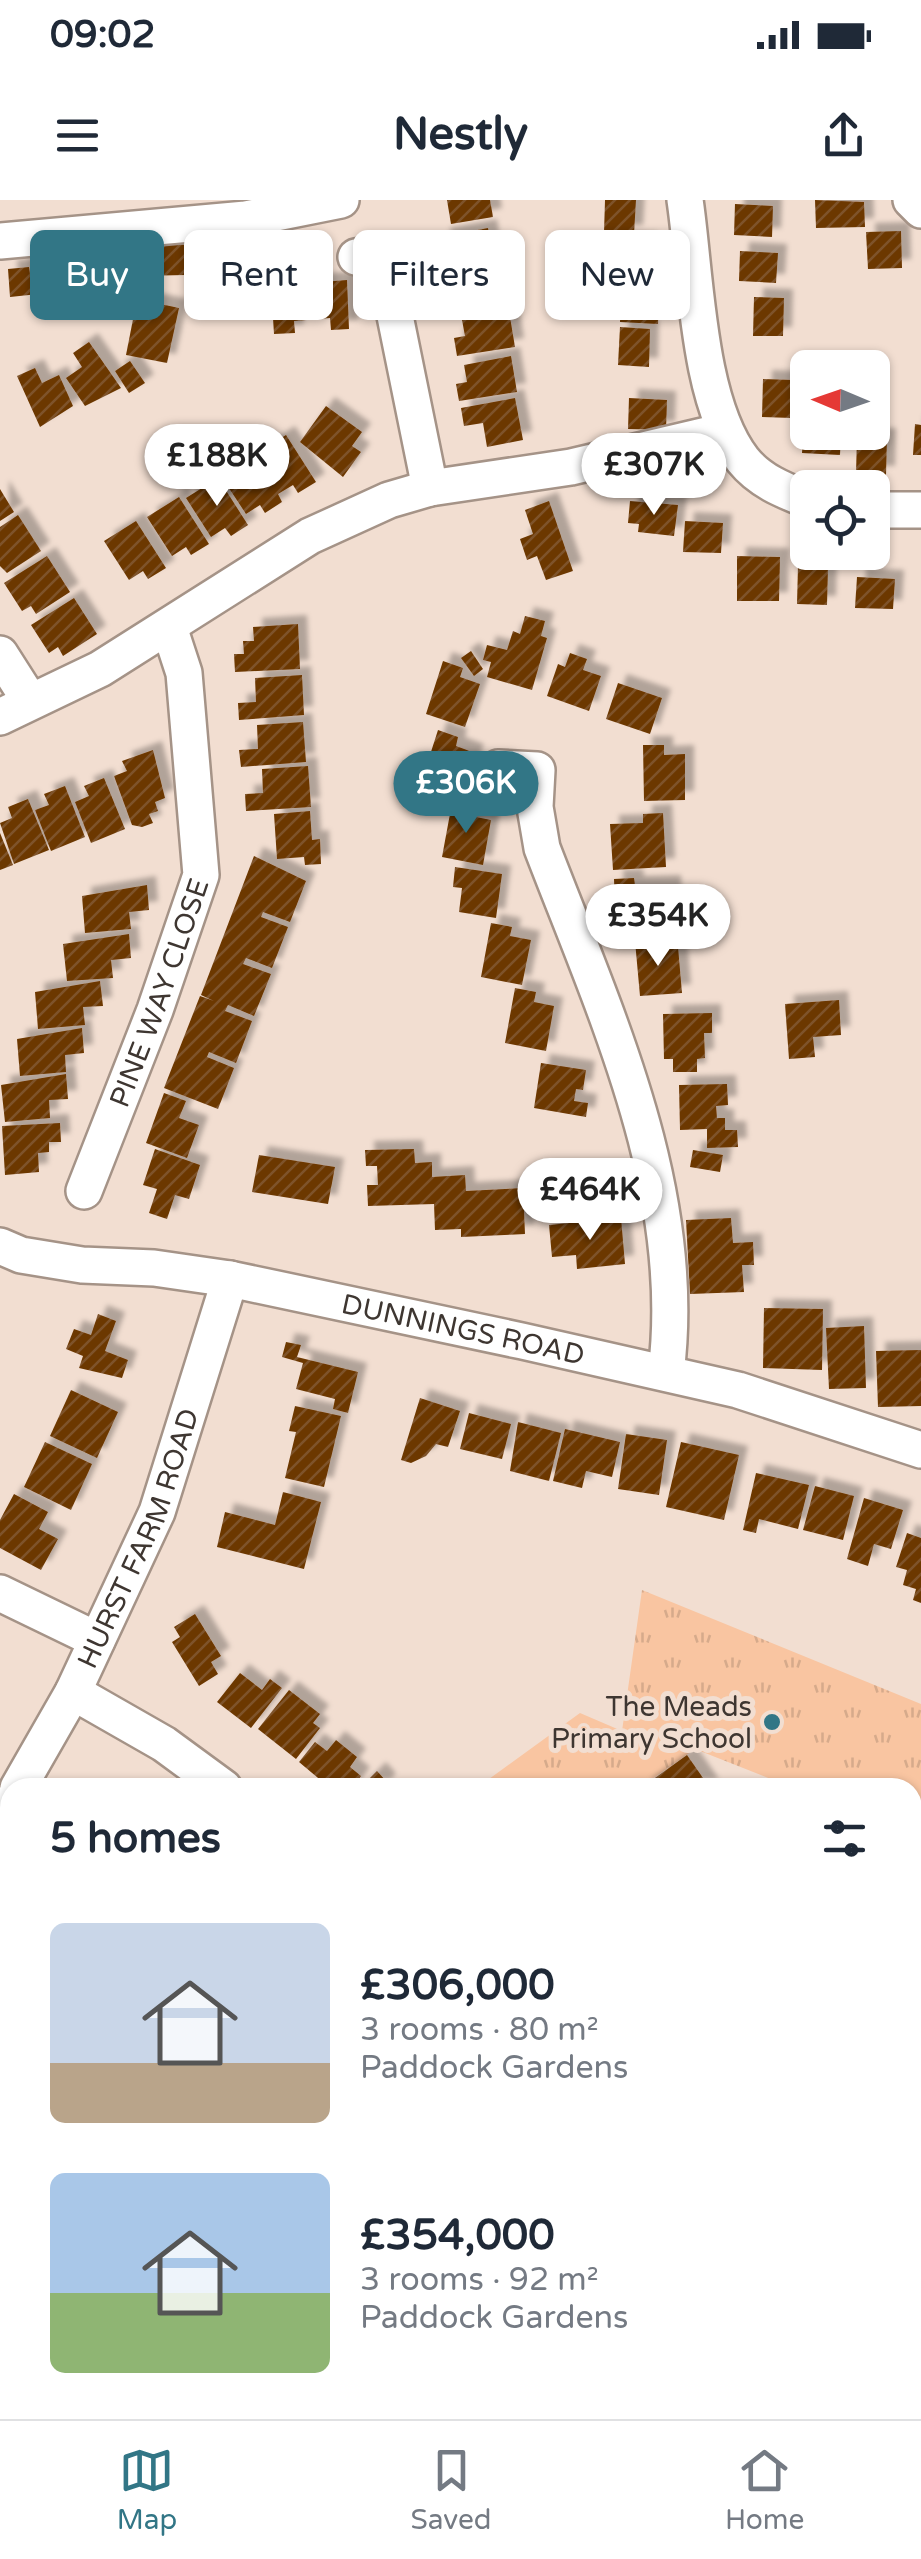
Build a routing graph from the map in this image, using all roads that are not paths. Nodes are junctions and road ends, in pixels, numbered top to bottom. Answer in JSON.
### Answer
{"nodes":[{"id":1,"x":340,"y":200,"type":"edge"},
{"id":2,"x":685,"y":200,"type":"edge"},
{"id":3,"x":911,"y":200,"type":"edge"},
{"id":4,"x":921,"y":210,"type":"edge"},
{"id":5,"x":0,"y":241,"type":"edge"},
{"id":6,"x":396,"y":320,"type":"edge"},
{"id":7,"x":724,"y":431,"type":"junction"},
{"id":8,"x":430,"y":488,"type":"junction"},
{"id":9,"x":790,"y":493,"type":"edge"},
{"id":10,"x":890,"y":510,"type":"edge"},
{"id":11,"x":921,"y":510,"type":"edge"},
{"id":12,"x":169,"y":627,"type":"junction"},
{"id":13,"x":0,"y":654,"type":"edge"},
{"id":14,"x":15,"y":709,"type":"edge"},
{"id":15,"x":498,"y":768,"type":"dead end"},
{"id":16,"x":96,"y":1184,"type":"dead end"},
{"id":17,"x":0,"y":1246,"type":"edge"},
{"id":18,"x":230,"y":1279,"type":"junction"},
{"id":19,"x":666,"y":1373,"type":"junction"},
{"id":20,"x":921,"y":1450,"type":"edge"},
{"id":21,"x":0,"y":1593,"type":"edge"},
{"id":22,"x":97,"y":1640,"type":"junction"},
{"id":23,"x":73,"y":1692,"type":"junction"},
{"id":24,"x":24,"y":1778,"type":"edge"},
{"id":25,"x":210,"y":1778,"type":"edge"}],
"edges":[{"from":1,"to":5,"type":"street"},
{"from":2,"to":7,"type":"street"},
{"from":3,"to":4,"type":"street"},
{"from":6,"to":8,"type":"street"},
{"from":7,"to":8,"type":"street"},
{"from":7,"to":9,"type":"street"},
{"from":8,"to":12,"type":"street"},
{"from":10,"to":11,"type":"street"},
{"from":12,"to":14,"type":"street"},
{"from":12,"to":16,"type":"street","name":"PINE WAY CLOSE"},
{"from":13,"to":14,"type":"street"},
{"from":15,"to":19,"type":"street"},
{"from":17,"to":18,"type":"street","name":"DUNNINGS ROAD"},
{"from":18,"to":19,"type":"street","name":"DUNNINGS ROAD"},
{"from":18,"to":22,"type":"street","name":"HURST FARM ROAD"},
{"from":19,"to":20,"type":"street","name":"DUNNINGS ROAD"},
{"from":21,"to":22,"type":"street"},
{"from":22,"to":23,"type":"street","name":"HURST FARM ROAD"},
{"from":23,"to":24,"type":"street","name":"HURST FARM ROAD"},
{"from":23,"to":25,"type":"street"}]}
